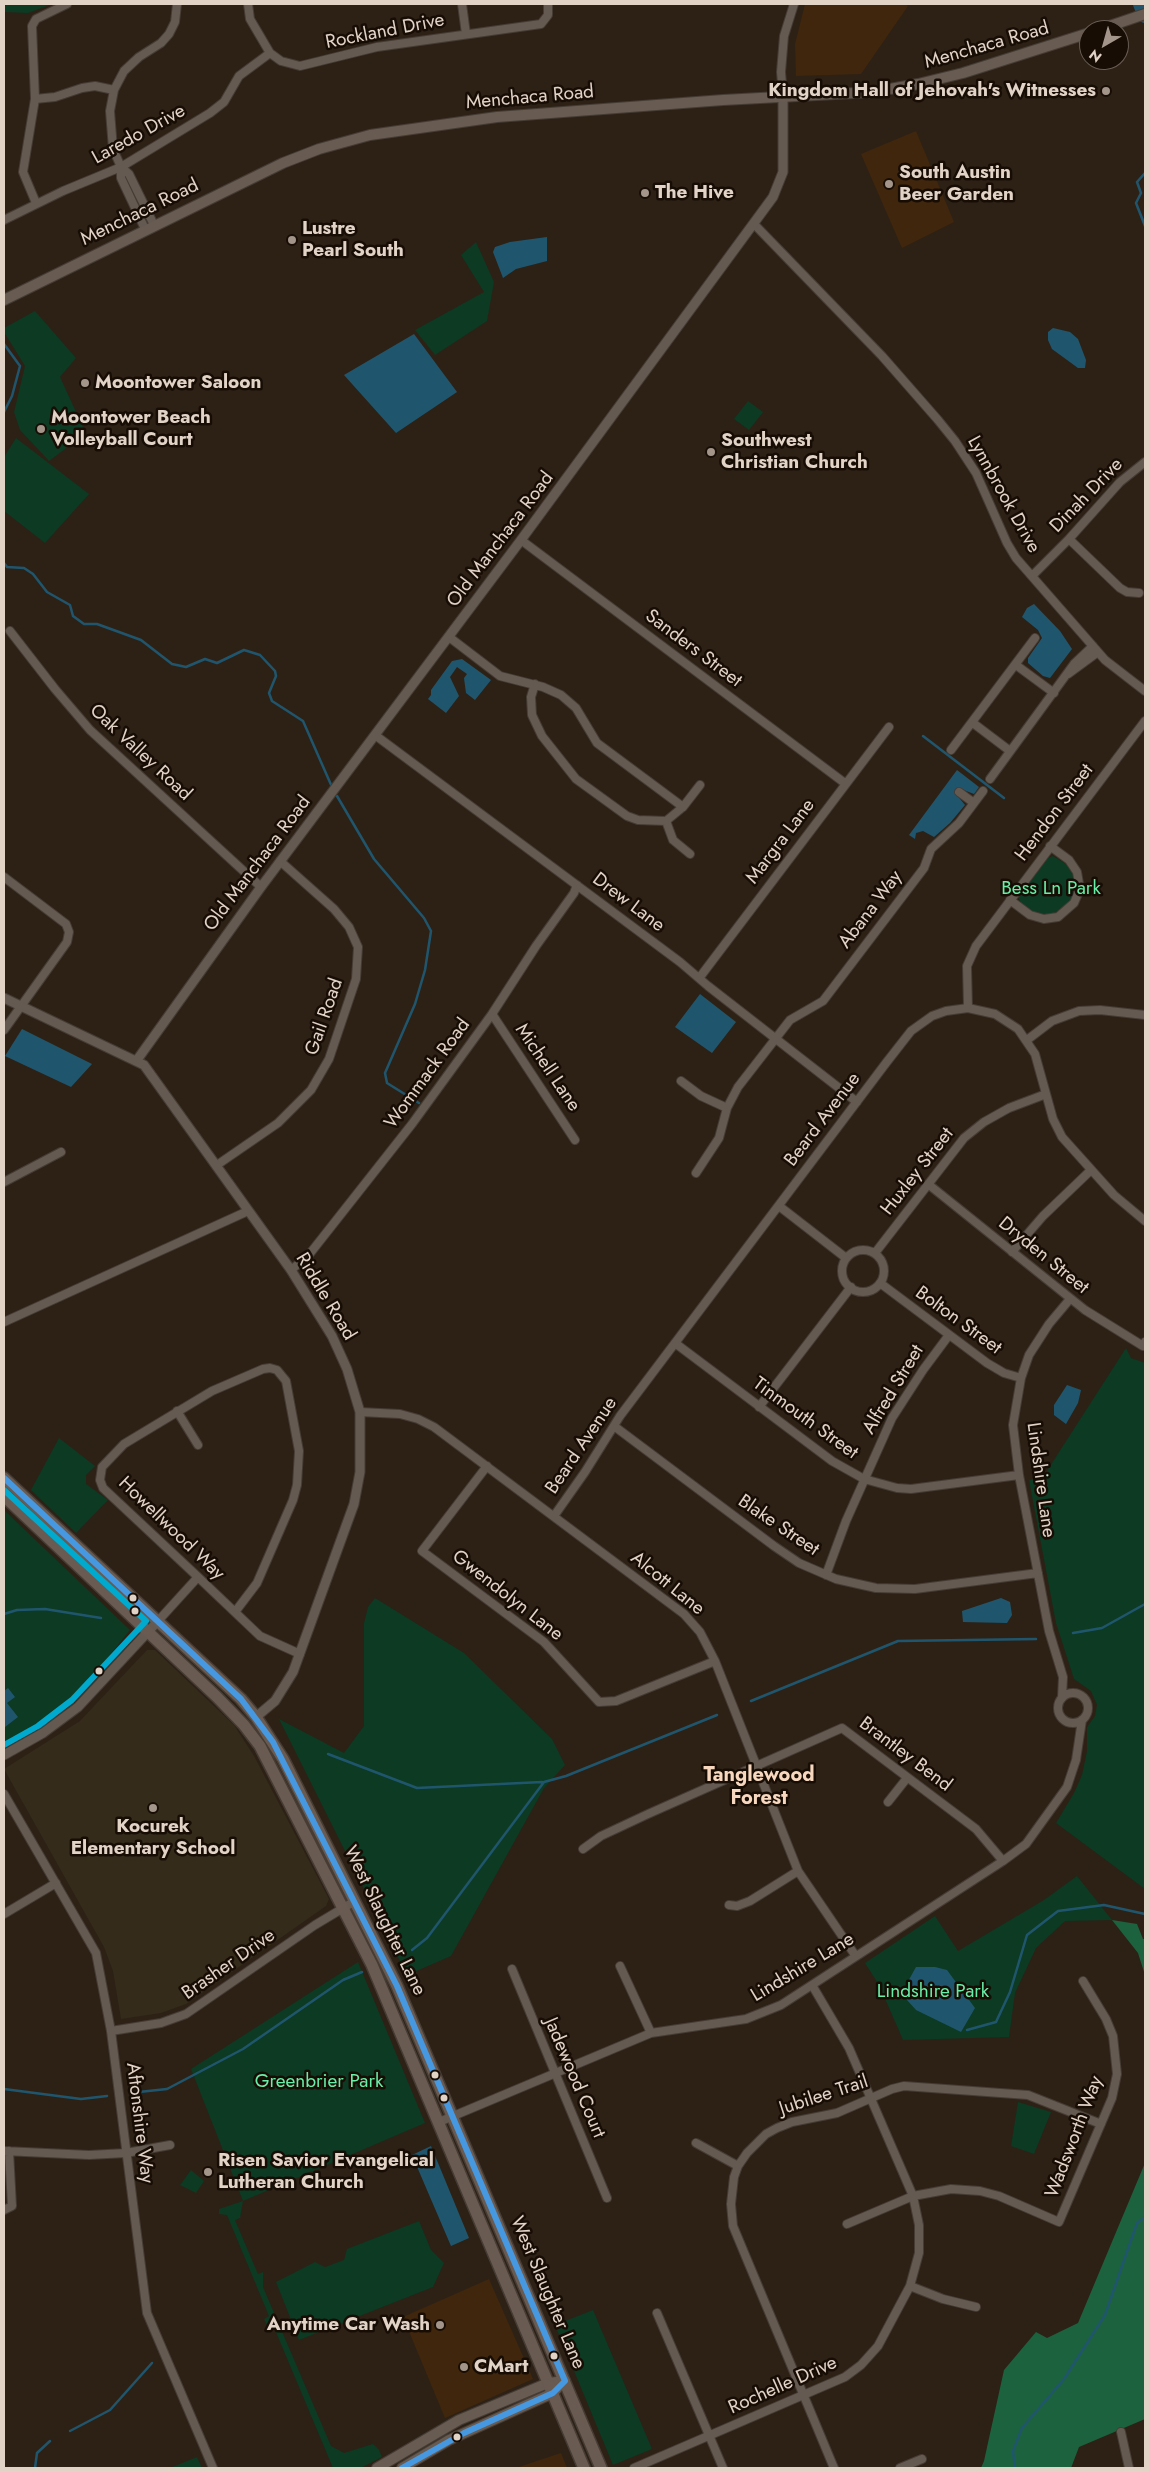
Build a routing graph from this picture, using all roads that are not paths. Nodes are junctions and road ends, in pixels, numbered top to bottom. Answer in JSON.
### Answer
{"nodes":[{"id":1,"x":67,"y":4,"type":"edge"},
{"id":2,"x":177,"y":4,"type":"edge"},
{"id":3,"x":248,"y":4,"type":"edge"},
{"id":4,"x":462,"y":4,"type":"edge"},
{"id":5,"x":548,"y":4,"type":"edge"},
{"id":6,"x":794,"y":4,"type":"edge"},
{"id":7,"x":1145,"y":14,"type":"edge"},
{"id":8,"x":1128,"y":20,"type":"edge"},
{"id":9,"x":466,"y":34,"type":"junction"},
{"id":10,"x":1079,"y":36,"type":"edge"},
{"id":11,"x":270,"y":53,"type":"junction"},
{"id":12,"x":114,"y":90,"type":"junction"},
{"id":13,"x":783,"y":96,"type":"junction"},
{"id":14,"x":35,"y":99,"type":"junction"},
{"id":15,"x":121,"y":167,"type":"junction"},
{"id":16,"x":36,"y":203,"type":"junction"},
{"id":17,"x":4,"y":220,"type":"edge"},
{"id":18,"x":754,"y":224,"type":"junction"},
{"id":19,"x":149,"y":227,"type":"junction"},
{"id":20,"x":4,"y":300,"type":"edge"},
{"id":21,"x":1145,"y":462,"type":"edge"},
{"id":22,"x":1069,"y":539,"type":"junction"},
{"id":23,"x":521,"y":540,"type":"junction"},
{"id":24,"x":1032,"y":576,"type":"junction"},
{"id":25,"x":1139,"y":593,"type":"dead end"},
{"id":26,"x":10,"y":631,"type":"dead end"},
{"id":27,"x":449,"y":637,"type":"junction"},
{"id":28,"x":1035,"y":638,"type":"dead end"},
{"id":29,"x":1096,"y":649,"type":"junction"},
{"id":30,"x":1016,"y":665,"type":"junction"},
{"id":31,"x":535,"y":684,"type":"junction"},
{"id":32,"x":1145,"y":691,"type":"edge"},
{"id":33,"x":1054,"y":693,"type":"junction"},
{"id":34,"x":1145,"y":721,"type":"edge"},
{"id":35,"x":973,"y":723,"type":"junction"},
{"id":36,"x":890,"y":727,"type":"dead end"},
{"id":37,"x":376,"y":735,"type":"junction"},
{"id":38,"x":951,"y":750,"type":"dead end"},
{"id":39,"x":1010,"y":751,"type":"junction"},
{"id":40,"x":990,"y":779,"type":"dead end"},
{"id":41,"x":846,"y":784,"type":"junction"},
{"id":42,"x":700,"y":785,"type":"dead end"},
{"id":43,"x":983,"y":791,"type":"dead end"},
{"id":44,"x":959,"y":792,"type":"dead end"},
{"id":45,"x":974,"y":803,"type":"junction"},
{"id":46,"x":683,"y":807,"type":"junction"},
{"id":47,"x":666,"y":821,"type":"junction"},
{"id":48,"x":1050,"y":846,"type":"junction"},
{"id":49,"x":690,"y":854,"type":"dead end"},
{"id":50,"x":280,"y":862,"type":"junction"},
{"id":51,"x":4,"y":877,"type":"edge"},
{"id":52,"x":577,"y":885,"type":"junction"},
{"id":53,"x":261,"y":887,"type":"junction"},
{"id":54,"x":1010,"y":900,"type":"junction"},
{"id":55,"x":700,"y":977,"type":"junction"},
{"id":56,"x":4,"y":998,"type":"edge"},
{"id":57,"x":20,"y":1006,"type":"junction"},
{"id":58,"x":968,"y":1008,"type":"junction"},
{"id":59,"x":492,"y":1014,"type":"junction"},
{"id":60,"x":1145,"y":1015,"type":"edge"},
{"id":61,"x":4,"y":1030,"type":"edge"},
{"id":62,"x":776,"y":1038,"type":"junction"},
{"id":63,"x":1027,"y":1040,"type":"junction"},
{"id":64,"x":137,"y":1060,"type":"junction"},
{"id":65,"x":681,"y":1081,"type":"dead end"},
{"id":66,"x":1046,"y":1094,"type":"junction"},
{"id":67,"x":857,"y":1102,"type":"junction"},
{"id":68,"x":727,"y":1108,"type":"junction"},
{"id":69,"x":575,"y":1140,"type":"dead end"},
{"id":70,"x":61,"y":1152,"type":"dead end"},
{"id":71,"x":217,"y":1165,"type":"junction"},
{"id":72,"x":1090,"y":1171,"type":"junction"},
{"id":73,"x":696,"y":1172,"type":"dead end"},
{"id":74,"x":4,"y":1182,"type":"edge"},
{"id":75,"x":928,"y":1184,"type":"junction"},
{"id":76,"x":779,"y":1206,"type":"junction"},
{"id":77,"x":248,"y":1211,"type":"junction"},
{"id":78,"x":1145,"y":1221,"type":"edge"},
{"id":79,"x":1012,"y":1252,"type":"junction"},
{"id":80,"x":875,"y":1253,"type":"junction"},
{"id":81,"x":846,"y":1258,"type":"junction"},
{"id":82,"x":291,"y":1270,"type":"junction"},
{"id":83,"x":880,"y":1283,"type":"junction"},
{"id":84,"x":850,"y":1287,"type":"junction"},
{"id":85,"x":1070,"y":1299,"type":"junction"},
{"id":86,"x":4,"y":1322,"type":"edge"},
{"id":87,"x":949,"y":1334,"type":"junction"},
{"id":88,"x":675,"y":1343,"type":"junction"},
{"id":89,"x":1144,"y":1344,"type":"edge"},
{"id":90,"x":1021,"y":1378,"type":"junction"},
{"id":91,"x":759,"y":1407,"type":"junction"},
{"id":92,"x":177,"y":1411,"type":"junction"},
{"id":93,"x":360,"y":1412,"type":"junction"},
{"id":94,"x":614,"y":1426,"type":"junction"},
{"id":95,"x":198,"y":1445,"type":"dead end"},
{"id":96,"x":487,"y":1466,"type":"junction"},
{"id":97,"x":1019,"y":1475,"type":"junction"},
{"id":98,"x":4,"y":1478,"type":"edge"},
{"id":99,"x":864,"y":1479,"type":"junction"},
{"id":100,"x":4,"y":1496,"type":"edge"},
{"id":101,"x":554,"y":1516,"type":"junction"},
{"id":102,"x":1038,"y":1573,"type":"junction"},
{"id":103,"x":826,"y":1575,"type":"junction"},
{"id":104,"x":198,"y":1577,"type":"junction"},
{"id":105,"x":235,"y":1612,"type":"junction"},
{"id":106,"x":158,"y":1621,"type":"junction"},
{"id":107,"x":148,"y":1632,"type":"junction"},
{"id":108,"x":300,"y":1654,"type":"junction"},
{"id":109,"x":715,"y":1661,"type":"junction"},
{"id":110,"x":1063,"y":1677,"type":"junction"},
{"id":111,"x":1075,"y":1693,"type":"junction"},
{"id":112,"x":1062,"y":1698,"type":"junction"},
{"id":113,"x":256,"y":1717,"type":"junction"},
{"id":114,"x":1082,"y":1720,"type":"junction"},
{"id":115,"x":1068,"y":1722,"type":"junction"},
{"id":116,"x":1078,"y":1742,"type":"junction"},
{"id":117,"x":4,"y":1755,"type":"edge"},
{"id":118,"x":757,"y":1767,"type":"junction"},
{"id":119,"x":907,"y":1778,"type":"junction"},
{"id":120,"x":4,"y":1794,"type":"edge"},
{"id":121,"x":888,"y":1802,"type":"dead end"},
{"id":122,"x":583,"y":1849,"type":"dead end"},
{"id":123,"x":1003,"y":1861,"type":"junction"},
{"id":124,"x":798,"y":1871,"type":"junction"},
{"id":125,"x":56,"y":1883,"type":"junction"},
{"id":126,"x":355,"y":1901,"type":"junction"},
{"id":127,"x":729,"y":1905,"type":"dead end"},
{"id":128,"x":344,"y":1907,"type":"junction"},
{"id":129,"x":4,"y":1914,"type":"edge"},
{"id":130,"x":855,"y":1955,"type":"junction"},
{"id":131,"x":620,"y":1966,"type":"dead end"},
{"id":132,"x":512,"y":1970,"type":"dead end"},
{"id":133,"x":1083,"y":1981,"type":"dead end"},
{"id":134,"x":812,"y":1985,"type":"junction"},
{"id":135,"x":111,"y":2031,"type":"junction"},
{"id":136,"x":651,"y":2033,"type":"junction"},
{"id":137,"x":555,"y":2073,"type":"junction"},
{"id":138,"x":871,"y":2098,"type":"junction"},
{"id":139,"x":453,"y":2116,"type":"junction"},
{"id":140,"x":439,"y":2122,"type":"junction"},
{"id":141,"x":1101,"y":2124,"type":"junction"},
{"id":142,"x":696,"y":2144,"type":"dead end"},
{"id":143,"x":170,"y":2145,"type":"dead end"},
{"id":144,"x":6,"y":2151,"type":"edge"},
{"id":145,"x":126,"y":2153,"type":"junction"},
{"id":146,"x":738,"y":2166,"type":"junction"},
{"id":147,"x":913,"y":2196,"type":"junction"},
{"id":148,"x":607,"y":2198,"type":"dead end"},
{"id":149,"x":4,"y":2210,"type":"edge"},
{"id":150,"x":847,"y":2224,"type":"dead end"},
{"id":151,"x":910,"y":2286,"type":"junction"},
{"id":152,"x":976,"y":2307,"type":"dead end"},
{"id":153,"x":657,"y":2313,"type":"dead end"},
{"id":154,"x":565,"y":2381,"type":"junction"},
{"id":155,"x":550,"y":2388,"type":"junction"},
{"id":156,"x":804,"y":2397,"type":"junction"},
{"id":157,"x":1121,"y":2432,"type":"dead end"},
{"id":158,"x":709,"y":2436,"type":"junction"},
{"id":159,"x":392,"y":2459,"type":"junction"},
{"id":160,"x":922,"y":2459,"type":"dead end"},
{"id":161,"x":212,"y":2468,"type":"edge"},
{"id":162,"x":376,"y":2468,"type":"edge"},
{"id":163,"x":398,"y":2468,"type":"edge"},
{"id":164,"x":402,"y":2468,"type":"edge"},
{"id":165,"x":584,"y":2468,"type":"edge"},
{"id":166,"x":601,"y":2468,"type":"edge"},
{"id":167,"x":634,"y":2468,"type":"edge"},
{"id":168,"x":723,"y":2468,"type":"edge"},
{"id":169,"x":834,"y":2468,"type":"edge"},
{"id":170,"x":900,"y":2468,"type":"edge"},
{"id":171,"x":1129,"y":2468,"type":"edge"}],
"edges":[{"from":1,"to":14,"type":"street"},
{"from":2,"to":12,"type":"street"},
{"from":3,"to":11,"type":"street"},
{"from":4,"to":9,"type":"street"},
{"from":5,"to":9,"type":"street","name":"Rockland Drive"},
{"from":6,"to":13,"type":"street","name":"Old Manchaca Road"},
{"from":7,"to":8,"type":"main road"},
{"from":9,"to":11,"type":"street","name":"Rockland Drive"},
{"from":10,"to":13,"type":"main road","name":"Menchaca Road"},
{"from":11,"to":15,"type":"street","name":"Laredo Drive"},
{"from":12,"to":14,"type":"street"},
{"from":12,"to":15,"type":"street"},
{"from":13,"to":18,"type":"street","name":"Old Manchaca Road"},
{"from":13,"to":19,"type":"main road","name":"Menchaca Road"},
{"from":14,"to":16,"type":"street"},
{"from":15,"to":16,"type":"street","name":"Laredo Drive"},
{"from":15,"to":19,"type":"street"},
{"from":16,"to":17,"type":"street","name":"Laredo Drive"},
{"from":18,"to":23,"type":"street","name":"Old Manchaca Road"},
{"from":18,"to":24,"type":"street","name":"Lynnbrook Drive"},
{"from":19,"to":20,"type":"main road","name":"Menchaca Road"},
{"from":21,"to":22,"type":"street","name":"Dinah Drive"},
{"from":22,"to":24,"type":"street","name":"Dinah Drive"},
{"from":22,"to":25,"type":"street"},
{"from":23,"to":27,"type":"street","name":"Old Manchaca Road"},
{"from":23,"to":41,"type":"street","name":"Sanders Street"},
{"from":24,"to":29,"type":"street","name":"Lynnbrook Drive"},
{"from":26,"to":53,"type":"street","name":"Oak Valley Road"},
{"from":27,"to":31,"type":"street"},
{"from":27,"to":37,"type":"street","name":"Old Manchaca Road"},
{"from":28,"to":30,"type":"street"},
{"from":29,"to":32,"type":"street","name":"Lynnbrook Drive"},
{"from":29,"to":33,"type":"street"},
{"from":30,"to":33,"type":"street"},
{"from":30,"to":35,"type":"street"},
{"from":31,"to":46,"type":"street"},
{"from":31,"to":47,"type":"street"},
{"from":33,"to":39,"type":"street"},
{"from":34,"to":48,"type":"street","name":"Hendon Street"},
{"from":35,"to":38,"type":"street"},
{"from":35,"to":39,"type":"street"},
{"from":36,"to":41,"type":"street","name":"Margra Lane"},
{"from":37,"to":50,"type":"street","name":"Old Manchaca Road"},
{"from":37,"to":52,"type":"street","name":"Drew Lane"},
{"from":39,"to":40,"type":"street"},
{"from":41,"to":55,"type":"street","name":"Margra Lane"},
{"from":42,"to":46,"type":"street"},
{"from":43,"to":45,"type":"street","name":"Abana Way"},
{"from":44,"to":45,"type":"street"},
{"from":45,"to":62,"type":"street","name":"Abana Way"},
{"from":46,"to":47,"type":"street"},
{"from":47,"to":49,"type":"street"},
{"from":48,"to":54,"type":"street","name":"Hendon Street"},
{"from":48,"to":54,"type":"street"},
{"from":50,"to":53,"type":"street","name":"Old Manchaca Road"},
{"from":50,"to":71,"type":"street","name":"Gail Road"},
{"from":51,"to":57,"type":"street"},
{"from":52,"to":55,"type":"street","name":"Drew Lane"},
{"from":52,"to":59,"type":"street","name":"Wommack Road"},
{"from":53,"to":64,"type":"street","name":"Old Manchaca Road"},
{"from":54,"to":58,"type":"street","name":"Hendon Street"},
{"from":55,"to":62,"type":"street","name":"Drew Lane"},
{"from":56,"to":57,"type":"street","name":"Riddle Road"},
{"from":57,"to":61,"type":"street"},
{"from":57,"to":64,"type":"street","name":"Riddle Road"},
{"from":58,"to":63,"type":"street","name":"Beard Avenue"},
{"from":58,"to":67,"type":"street","name":"Beard Avenue"},
{"from":59,"to":69,"type":"street","name":"Michell Lane"},
{"from":59,"to":82,"type":"street","name":"Wommack Road"},
{"from":60,"to":63,"type":"street"},
{"from":62,"to":67,"type":"street","name":"Drew Lane"},
{"from":62,"to":68,"type":"street","name":"Abana Way"},
{"from":63,"to":66,"type":"street","name":"Beard Avenue"},
{"from":64,"to":71,"type":"street","name":"Riddle Road"},
{"from":65,"to":68,"type":"street"},
{"from":66,"to":72,"type":"street","name":"Beard Avenue"},
{"from":66,"to":75,"type":"street","name":"Huxley Street"},
{"from":67,"to":76,"type":"street","name":"Beard Avenue"},
{"from":68,"to":73,"type":"street","name":"Abana Way"},
{"from":70,"to":74,"type":"street"},
{"from":71,"to":77,"type":"street","name":"Riddle Road"},
{"from":72,"to":78,"type":"street","name":"Beard Avenue"},
{"from":72,"to":79,"type":"street"},
{"from":75,"to":79,"type":"street","name":"Dryden Street"},
{"from":75,"to":80,"type":"street","name":"Huxley Street"},
{"from":76,"to":81,"type":"street"},
{"from":76,"to":88,"type":"street","name":"Beard Avenue"},
{"from":77,"to":82,"type":"street","name":"Riddle Road"},
{"from":77,"to":86,"type":"street"},
{"from":79,"to":85,"type":"street","name":"Dryden Street"},
{"from":80,"to":81,"type":"street"},
{"from":80,"to":83,"type":"street"},
{"from":81,"to":84,"type":"street"},
{"from":82,"to":93,"type":"street","name":"Riddle Road"},
{"from":83,"to":84,"type":"street"},
{"from":83,"to":87,"type":"street","name":"Bolton Street"},
{"from":84,"to":91,"type":"street"},
{"from":85,"to":89,"type":"street","name":"Dryden Street"},
{"from":85,"to":90,"type":"street","name":"Lindshire Lane"},
{"from":87,"to":90,"type":"street","name":"Bolton Street"},
{"from":87,"to":99,"type":"street","name":"Alfred Street"},
{"from":88,"to":91,"type":"street","name":"Tinmouth Street"},
{"from":88,"to":94,"type":"street","name":"Beard Avenue"},
{"from":90,"to":97,"type":"street","name":"Lindshire Lane"},
{"from":91,"to":99,"type":"street","name":"Tinmouth Street"},
{"from":92,"to":95,"type":"street"},
{"from":92,"to":104,"type":"street","name":"Howellwood Way"},
{"from":92,"to":105,"type":"street","name":"Howellwood Way"},
{"from":93,"to":96,"type":"street","name":"Alcott Lane"},
{"from":93,"to":108,"type":"street","name":"Riddle Road"},
{"from":94,"to":101,"type":"street","name":"Beard Avenue"},
{"from":94,"to":103,"type":"street","name":"Blake Street"},
{"from":96,"to":101,"type":"street","name":"Alcott Lane"},
{"from":96,"to":109,"type":"street","name":"Gwendolyn Lane"},
{"from":97,"to":99,"type":"street","name":"Tinmouth Street"},
{"from":97,"to":102,"type":"street","name":"Lindshire Lane"},
{"from":98,"to":106,"type":"main road","name":"West Slaughter Lane"},
{"from":99,"to":103,"type":"street","name":"Alfred Street"},
{"from":100,"to":107,"type":"main road","name":"West Slaughter Lane"},
{"from":101,"to":109,"type":"street","name":"Alcott Lane"},
{"from":102,"to":103,"type":"street","name":"Blake Street"},
{"from":102,"to":110,"type":"street","name":"Lindshire Lane"},
{"from":104,"to":105,"type":"street","name":"Howellwood Way"},
{"from":104,"to":106,"type":"street"},
{"from":105,"to":108,"type":"street","name":"Howellwood Way"},
{"from":106,"to":107,"type":"street"},
{"from":106,"to":113,"type":"main road","name":"West Slaughter Lane"},
{"from":107,"to":117,"type":"street"},
{"from":107,"to":128,"type":"main road","name":"West Slaughter Lane"},
{"from":108,"to":113,"type":"street","name":"Riddle Road"},
{"from":109,"to":118,"type":"street","name":"Alcott Lane"},
{"from":110,"to":111,"type":"street","name":"Lindshire Lane"},
{"from":110,"to":112,"type":"street","name":"Lindshire Lane"},
{"from":111,"to":112,"type":"street"},
{"from":111,"to":114,"type":"street","name":"Lindshire Lane"},
{"from":112,"to":115,"type":"street","name":"Lindshire Lane"},
{"from":113,"to":126,"type":"main road","name":"West Slaughter Lane"},
{"from":114,"to":115,"type":"street"},
{"from":114,"to":116,"type":"street","name":"Lindshire Lane"},
{"from":115,"to":116,"type":"street","name":"Lindshire Lane"},
{"from":116,"to":123,"type":"street","name":"Lindshire Lane"},
{"from":118,"to":119,"type":"street","name":"Brantley Bend"},
{"from":118,"to":122,"type":"street","name":"Brantley Bend"},
{"from":118,"to":124,"type":"street","name":"Alcott Lane"},
{"from":119,"to":121,"type":"street"},
{"from":119,"to":123,"type":"street","name":"Brantley Bend"},
{"from":120,"to":125,"type":"street","name":"Aftonshire Way"},
{"from":123,"to":130,"type":"street","name":"Lindshire Lane"},
{"from":124,"to":127,"type":"street"},
{"from":124,"to":130,"type":"street","name":"Alcott Lane"},
{"from":125,"to":129,"type":"street"},
{"from":125,"to":135,"type":"street","name":"Aftonshire Way"},
{"from":126,"to":128,"type":"street","name":"Brasher Drive"},
{"from":126,"to":139,"type":"main road","name":"West Slaughter Lane"},
{"from":128,"to":135,"type":"street","name":"Brasher Drive"},
{"from":128,"to":140,"type":"main road","name":"West Slaughter Lane"},
{"from":130,"to":134,"type":"street","name":"Lindshire Lane"},
{"from":131,"to":136,"type":"street"},
{"from":132,"to":137,"type":"street","name":"Jadewood Court"},
{"from":133,"to":141,"type":"street","name":"Wadsworth Way"},
{"from":134,"to":136,"type":"street","name":"Lindshire Lane"},
{"from":134,"to":138,"type":"street","name":"Rochelle Drive"},
{"from":135,"to":145,"type":"street","name":"Aftonshire Way"},
{"from":136,"to":137,"type":"street","name":"Lindshire Lane"},
{"from":137,"to":139,"type":"street","name":"Lindshire Lane"},
{"from":137,"to":148,"type":"street","name":"Jadewood Court"},
{"from":138,"to":141,"type":"street","name":"Jubilee Trail"},
{"from":138,"to":146,"type":"street","name":"Jubilee Trail"},
{"from":138,"to":147,"type":"street","name":"Rochelle Drive"},
{"from":139,"to":140,"type":"street","name":"Lindshire Lane"},
{"from":139,"to":154,"type":"main road","name":"West Slaughter Lane"},
{"from":140,"to":155,"type":"main road","name":"West Slaughter Lane"},
{"from":141,"to":147,"type":"street","name":"Wadsworth Way"},
{"from":142,"to":146,"type":"street"},
{"from":143,"to":145,"type":"street"},
{"from":144,"to":145,"type":"street"},
{"from":144,"to":149,"type":"street"},
{"from":145,"to":161,"type":"street","name":"Aftonshire Way"},
{"from":146,"to":156,"type":"street","name":"Jubilee Trail"},
{"from":147,"to":150,"type":"street"},
{"from":147,"to":151,"type":"street","name":"Rochelle Drive"},
{"from":151,"to":152,"type":"street"},
{"from":151,"to":156,"type":"street","name":"Rochelle Drive"},
{"from":153,"to":158,"type":"street"},
{"from":154,"to":155,"type":"main road"},
{"from":154,"to":166,"type":"main road","name":"West Slaughter Lane"},
{"from":155,"to":159,"type":"main road"},
{"from":155,"to":164,"type":"main road"},
{"from":155,"to":165,"type":"main road","name":"West Slaughter Lane"},
{"from":156,"to":158,"type":"street","name":"Rochelle Drive"},
{"from":156,"to":169,"type":"street","name":"Jubilee Trail"},
{"from":157,"to":171,"type":"street"},
{"from":158,"to":167,"type":"street","name":"Rochelle Drive"},
{"from":158,"to":168,"type":"street"},
{"from":159,"to":162,"type":"main road"},
{"from":159,"to":163,"type":"main road"},
{"from":160,"to":170,"type":"street"}]}
